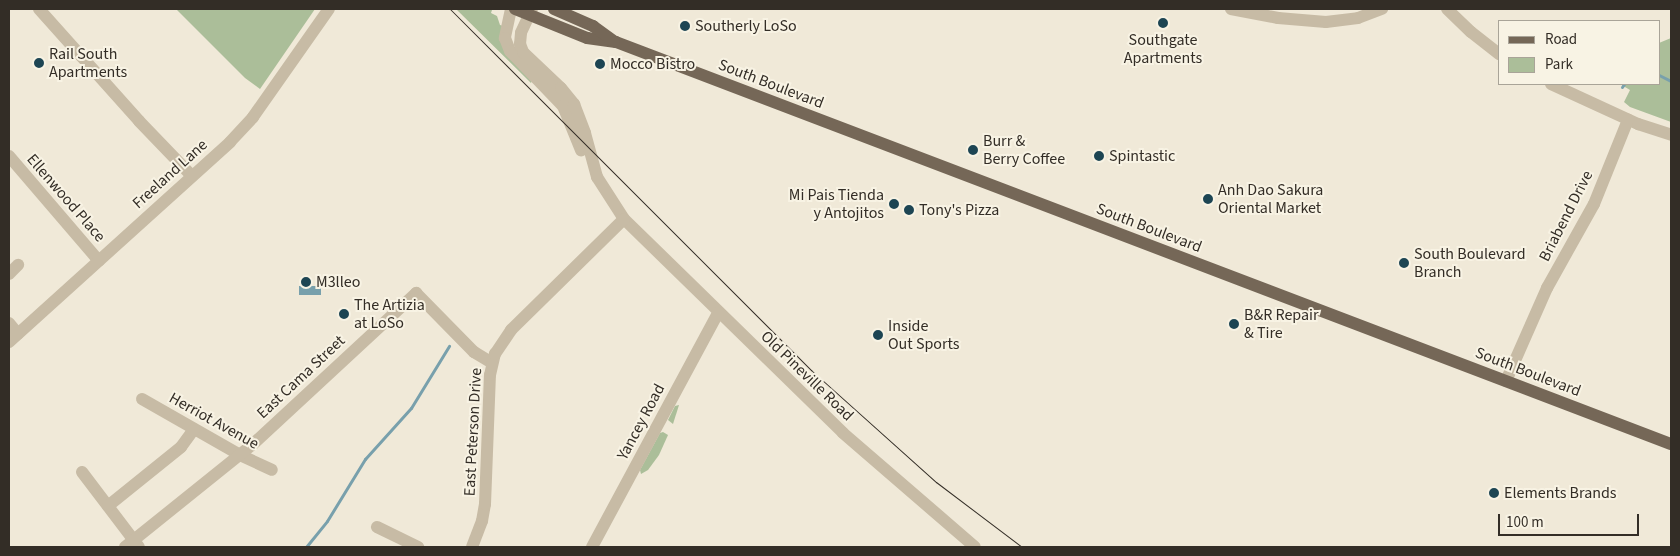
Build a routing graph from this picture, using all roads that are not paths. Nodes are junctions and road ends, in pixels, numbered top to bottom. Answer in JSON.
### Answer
{"nodes":[{"id":1,"x":39,"y":9,"type":"edge"},
{"id":2,"x":329,"y":9,"type":"edge"},
{"id":3,"x":511,"y":9,"type":"edge"},
{"id":4,"x":515,"y":9,"type":"edge"},
{"id":5,"x":554,"y":9,"type":"edge"},
{"id":6,"x":1231,"y":9,"type":"edge"},
{"id":7,"x":1382,"y":9,"type":"edge"},
{"id":8,"x":1448,"y":9,"type":"edge"},
{"id":9,"x":531,"y":12,"type":"edge"},
{"id":10,"x":616,"y":42,"type":"junction"},
{"id":11,"x":1498,"y":53,"type":"edge"},
{"id":12,"x":1553,"y":85,"type":"edge"},
{"id":13,"x":1628,"y":120,"type":"junction"},
{"id":14,"x":1671,"y":135,"type":"edge"},
{"id":15,"x":9,"y":156,"type":"edge"},
{"id":16,"x":192,"y":176,"type":"junction"},
{"id":17,"x":624,"y":219,"type":"junction"},
{"id":18,"x":99,"y":261,"type":"junction"},
{"id":19,"x":718,"y":312,"type":"junction"},
{"id":20,"x":9,"y":324,"type":"edge"},
{"id":21,"x":14,"y":338,"type":"edge"},
{"id":22,"x":492,"y":363,"type":"junction"},
{"id":23,"x":1506,"y":381,"type":"junction"},
{"id":24,"x":142,"y":399,"type":"dead end"},
{"id":25,"x":194,"y":429,"type":"junction"},
{"id":26,"x":1671,"y":444,"type":"edge"},
{"id":27,"x":240,"y":455,"type":"junction"},
{"id":28,"x":272,"y":470,"type":"dead end"},
{"id":29,"x":82,"y":472,"type":"dead end"},
{"id":30,"x":108,"y":506,"type":"junction"},
{"id":31,"x":378,"y":527,"type":"dead end"},
{"id":32,"x":133,"y":545,"type":"edge"},
{"id":33,"x":418,"y":547,"type":"edge"},
{"id":34,"x":472,"y":547,"type":"edge"},
{"id":35,"x":592,"y":547,"type":"edge"},
{"id":36,"x":975,"y":547,"type":"edge"}],
"edges":[{"from":1,"to":16,"type":"street"},
{"from":2,"to":16,"type":"street","name":"Freeland Lane"},
{"from":3,"to":17,"type":"street","name":"Old Pineville Road"},
{"from":4,"to":9,"type":"main road","name":"South Boulevard"},
{"from":5,"to":10,"type":"main road","name":"South Boulevard"},
{"from":6,"to":7,"type":"street"},
{"from":8,"to":11,"type":"street"},
{"from":9,"to":10,"type":"main road","name":"South Boulevard"},
{"from":9,"to":17,"type":"street","name":"Old Pineville Road"},
{"from":10,"to":23,"type":"main road","name":"South Boulevard"},
{"from":12,"to":13,"type":"street"},
{"from":13,"to":14,"type":"street"},
{"from":13,"to":23,"type":"street","name":"Briabend Drive"},
{"from":15,"to":18,"type":"street","name":"Ellenwood Place"},
{"from":16,"to":18,"type":"street","name":"Freeland Lane"},
{"from":17,"to":19,"type":"street","name":"Old Pineville Road"},
{"from":17,"to":22,"type":"street","name":"East Peterson Drive"},
{"from":18,"to":21,"type":"street","name":"Freeland Lane"},
{"from":19,"to":35,"type":"street","name":"Yancey Road"},
{"from":19,"to":36,"type":"street","name":"Old Pineville Road"},
{"from":20,"to":21,"type":"street"},
{"from":22,"to":27,"type":"street","name":"East Cama Street"},
{"from":22,"to":34,"type":"street","name":"East Peterson Drive"},
{"from":23,"to":26,"type":"main road","name":"South Boulevard"},
{"from":24,"to":25,"type":"street","name":"Herriot Avenue"},
{"from":25,"to":27,"type":"street","name":"Herriot Avenue"},
{"from":25,"to":30,"type":"street"},
{"from":27,"to":28,"type":"street","name":"Herriot Avenue"},
{"from":27,"to":32,"type":"street","name":"East Cama Street"},
{"from":29,"to":30,"type":"street"},
{"from":30,"to":32,"type":"street"},
{"from":31,"to":33,"type":"street"}]}
